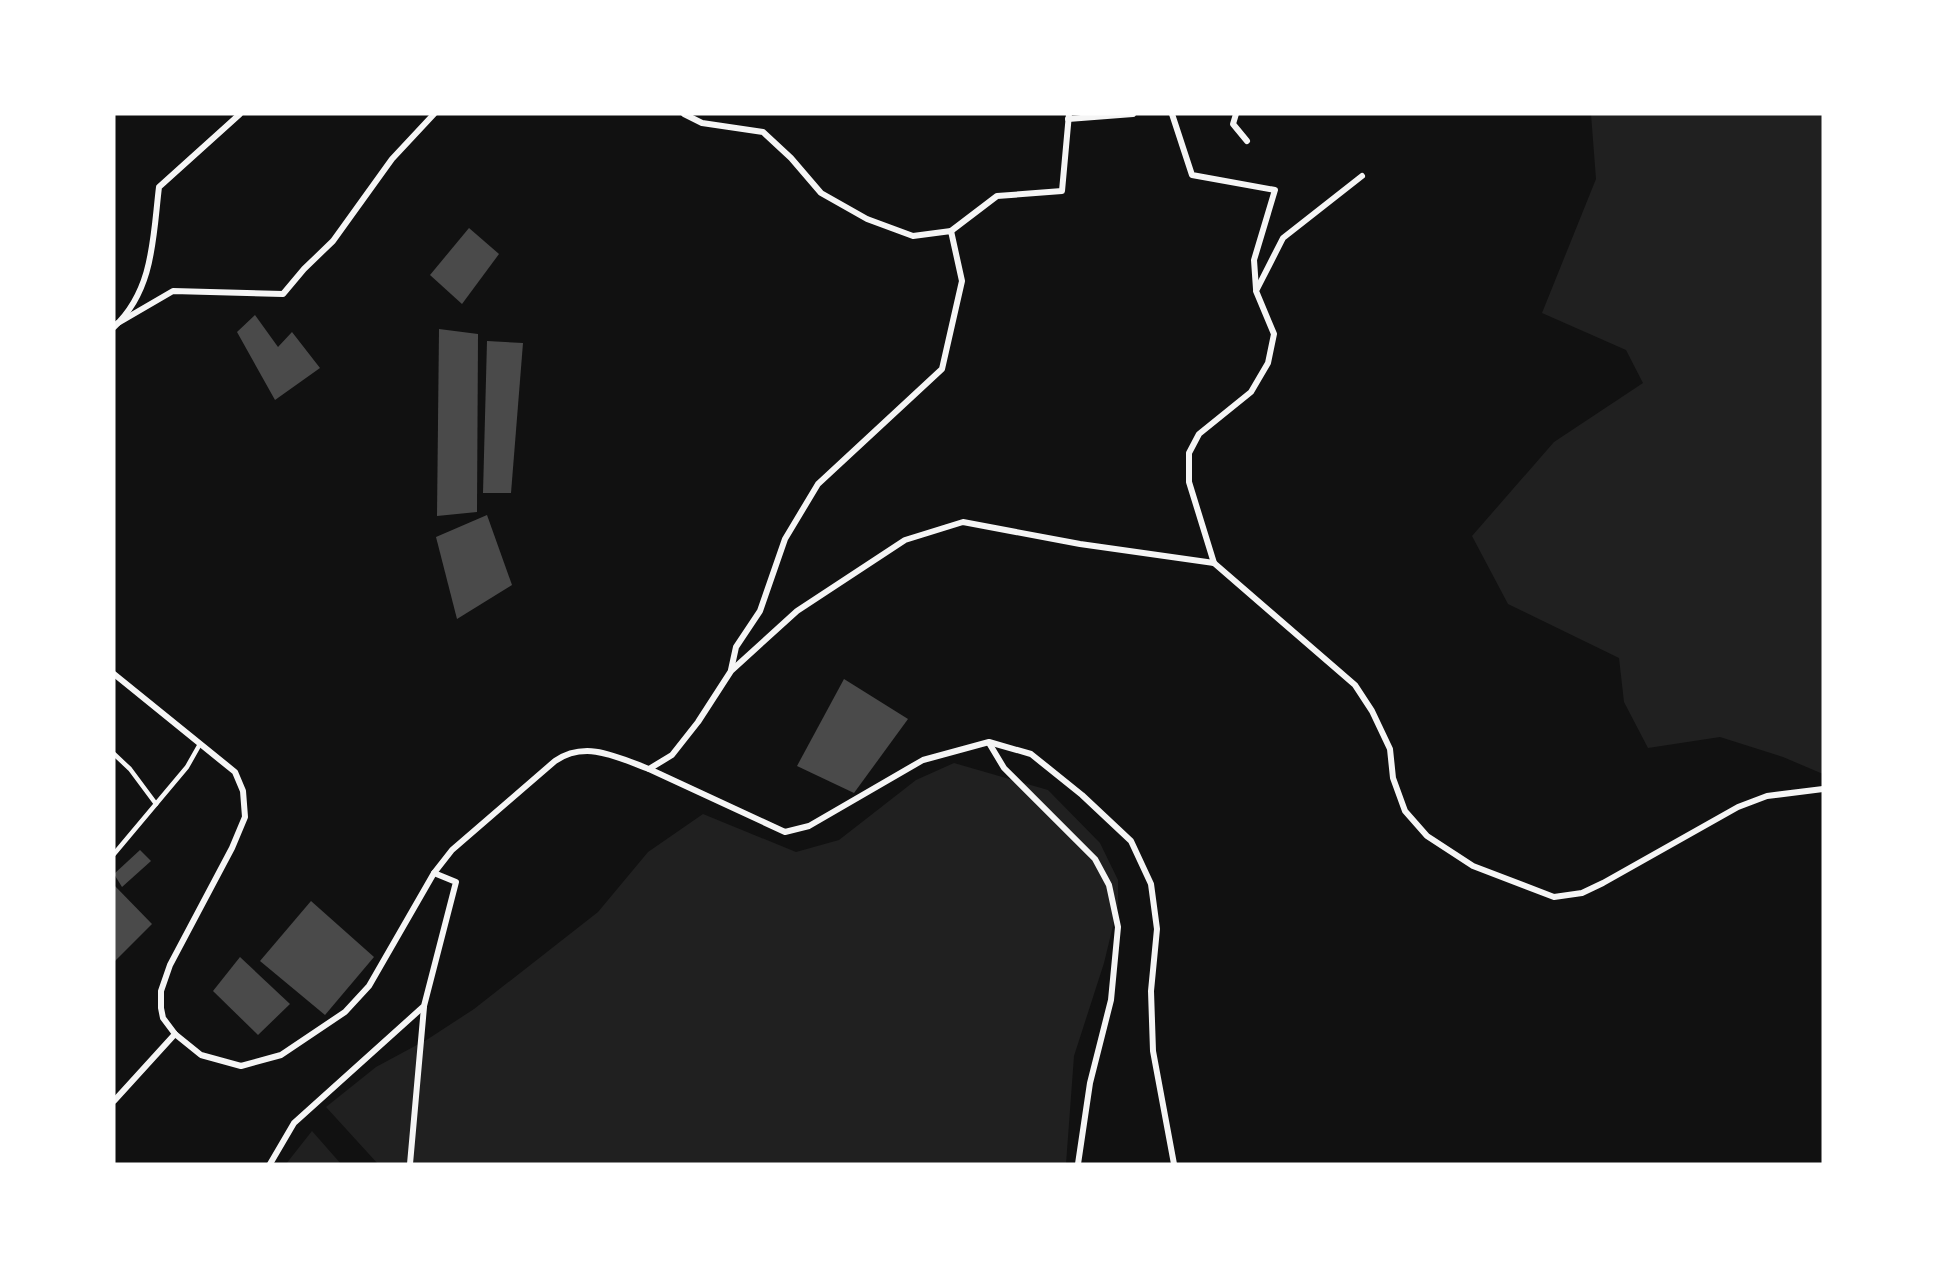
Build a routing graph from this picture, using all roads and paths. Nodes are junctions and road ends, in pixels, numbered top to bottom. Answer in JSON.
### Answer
{"nodes":[{"id":1,"x":240,"y":114,"type":"edge"},
{"id":2,"x":434,"y":114,"type":"edge"},
{"id":3,"x":684,"y":114,"type":"edge"},
{"id":4,"x":1133,"y":114,"type":"edge"},
{"id":5,"x":1172,"y":114,"type":"edge"},
{"id":6,"x":1236,"y":114,"type":"edge"},
{"id":7,"x":1069,"y":116,"type":"edge"},
{"id":8,"x":1247,"y":141,"type":"dead end"},
{"id":9,"x":1362,"y":176,"type":"dead end"},
{"id":10,"x":951,"y":231,"type":"junction"},
{"id":11,"x":1256,"y":291,"type":"junction"},
{"id":12,"x":116,"y":325,"type":"edge"},
{"id":13,"x":1214,"y":563,"type":"junction"},
{"id":14,"x":731,"y":670,"type":"junction"},
{"id":15,"x":114,"y":674,"type":"edge"},
{"id":16,"x":989,"y":742,"type":"junction"},
{"id":17,"x":200,"y":744,"type":"junction"},
{"id":18,"x":114,"y":754,"type":"edge"},
{"id":19,"x":649,"y":769,"type":"junction"},
{"id":20,"x":1823,"y":789,"type":"edge"},
{"id":21,"x":156,"y":804,"type":"junction"},
{"id":22,"x":114,"y":854,"type":"edge"},
{"id":23,"x":434,"y":873,"type":"junction"},
{"id":24,"x":424,"y":1006,"type":"junction"},
{"id":25,"x":175,"y":1034,"type":"junction"},
{"id":26,"x":114,"y":1101,"type":"edge"},
{"id":27,"x":270,"y":1164,"type":"edge"},
{"id":28,"x":410,"y":1164,"type":"edge"},
{"id":29,"x":1078,"y":1164,"type":"edge"},
{"id":30,"x":1174,"y":1164,"type":"edge"}],
"edges":[{"from":1,"to":12,"type":"street"},
{"from":2,"to":12,"type":"street"},
{"from":3,"to":10,"type":"street"},
{"from":4,"to":7,"type":"street"},
{"from":5,"to":11,"type":"street"},
{"from":6,"to":8,"type":"street"},
{"from":7,"to":10,"type":"street"},
{"from":9,"to":11,"type":"street"},
{"from":10,"to":14,"type":"street"},
{"from":11,"to":13,"type":"street"},
{"from":13,"to":14,"type":"street"},
{"from":13,"to":20,"type":"street"},
{"from":14,"to":19,"type":"street"},
{"from":15,"to":17,"type":"street"},
{"from":16,"to":19,"type":"street"},
{"from":16,"to":29,"type":"street"},
{"from":16,"to":30,"type":"street"},
{"from":17,"to":21,"type":"lane"},
{"from":17,"to":25,"type":"street"},
{"from":18,"to":21,"type":"lane"},
{"from":19,"to":23,"type":"street"},
{"from":21,"to":22,"type":"lane"},
{"from":23,"to":24,"type":"street"},
{"from":23,"to":25,"type":"street"},
{"from":24,"to":27,"type":"street"},
{"from":24,"to":28,"type":"street"},
{"from":25,"to":26,"type":"street"}]}
